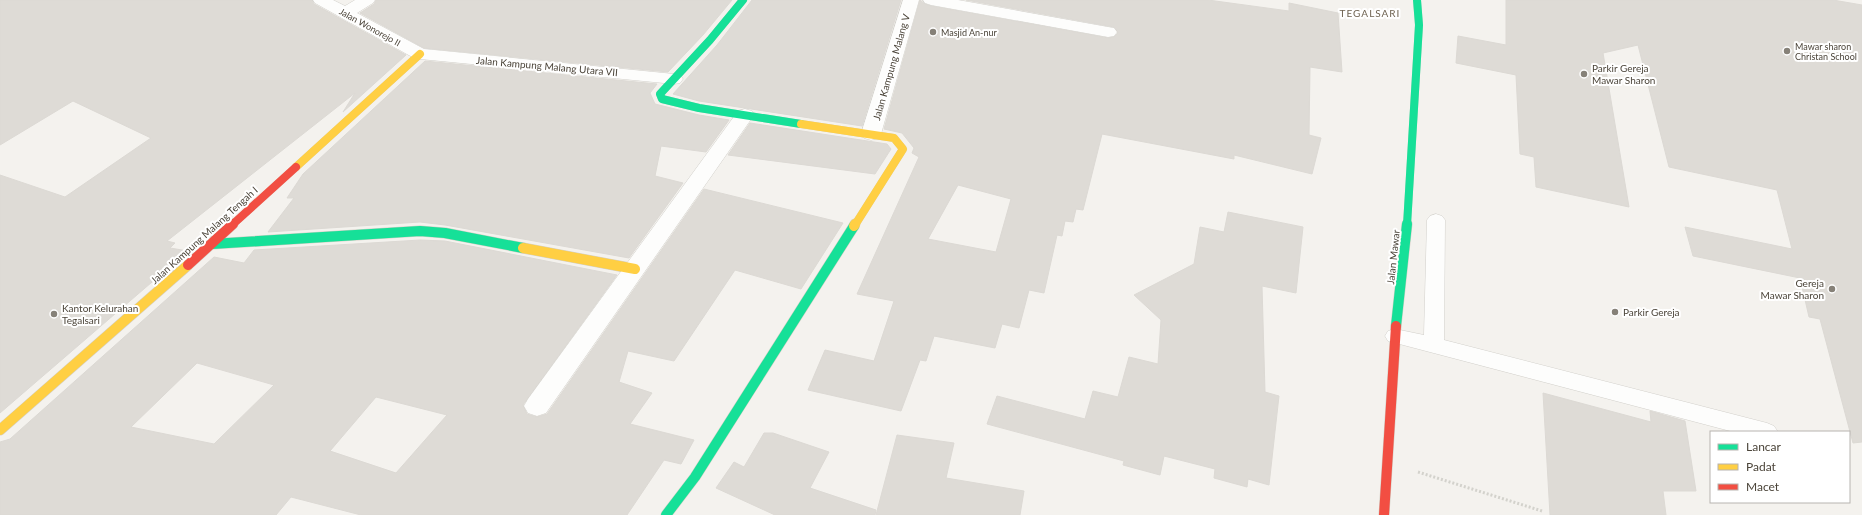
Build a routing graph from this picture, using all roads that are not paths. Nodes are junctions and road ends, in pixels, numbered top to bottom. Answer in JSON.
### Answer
{"nodes":[{"id":1,"x":321,"y":0,"type":"edge"},
{"id":2,"x":367,"y":0,"type":"edge"},
{"id":3,"x":743,"y":0,"type":"edge"},
{"id":4,"x":910,"y":0,"type":"edge"},
{"id":5,"x":931,"y":0,"type":"edge"},
{"id":6,"x":1417,"y":0,"type":"edge"},
{"id":7,"x":345,"y":13,"type":"junction"},
{"id":8,"x":1108,"y":32,"type":"dead end"},
{"id":9,"x":420,"y":54,"type":"junction"},
{"id":10,"x":674,"y":78,"type":"junction"},
{"id":11,"x":745,"y":115,"type":"junction"},
{"id":12,"x":871,"y":134,"type":"junction"},
{"id":13,"x":1436,"y":220,"type":"dead end"},
{"id":14,"x":212,"y":244,"type":"junction"},
{"id":15,"x":635,"y":269,"type":"junction"},
{"id":16,"x":1395,"y":336,"type":"junction"},
{"id":17,"x":1434,"y":345,"type":"junction"},
{"id":18,"x":537,"y":406,"type":"dead end"},
{"id":19,"x":0,"y":430,"type":"edge"},
{"id":20,"x":1763,"y":431,"type":"edge"},
{"id":21,"x":666,"y":515,"type":"edge"},
{"id":22,"x":1384,"y":515,"type":"edge"}],
"edges":[{"from":1,"to":7,"type":"street","name":"Jalan Wonorejo II"},
{"from":2,"to":7,"type":"street"},
{"from":3,"to":10,"type":"street"},
{"from":4,"to":12,"type":"street","name":"Jalan Kampung Malang V"},
{"from":5,"to":8,"type":"street"},
{"from":6,"to":16,"type":"street","name":"Jalan Mawar"},
{"from":7,"to":9,"type":"street","name":"Jalan Wonorejo II"},
{"from":9,"to":10,"type":"street","name":"Jalan Kampung Malang Utara VII"},
{"from":9,"to":14,"type":"street","name":"Jalan Kampung Malang Tengah I"},
{"from":10,"to":11,"type":"street"},
{"from":11,"to":12,"type":"street"},
{"from":11,"to":15,"type":"street"},
{"from":12,"to":21,"type":"street"},
{"from":13,"to":17,"type":"lane"},
{"from":14,"to":15,"type":"street"},
{"from":14,"to":19,"type":"street","name":"Jalan Kampung Malang Tengah I"},
{"from":15,"to":18,"type":"street"},
{"from":16,"to":17,"type":"lane"},
{"from":16,"to":22,"type":"street","name":"Jalan Mawar"},
{"from":17,"to":20,"type":"lane"}]}
